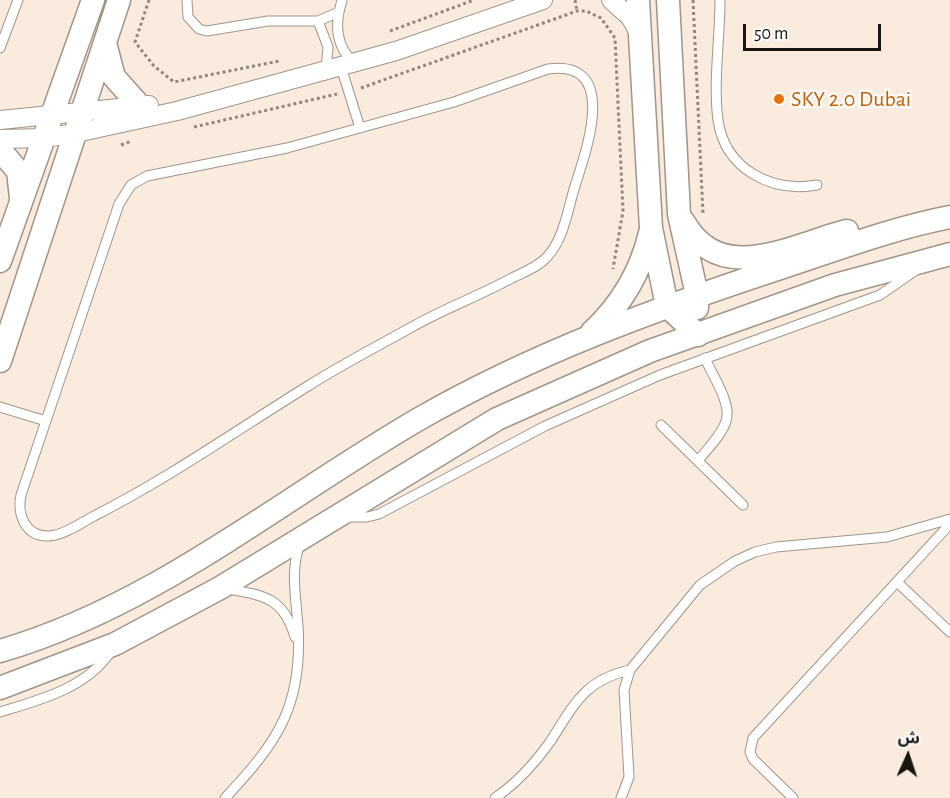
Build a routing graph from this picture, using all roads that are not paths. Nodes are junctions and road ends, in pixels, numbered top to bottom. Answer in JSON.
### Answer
{"nodes":[{"id":1,"x":18,"y":0,"type":"edge"},
{"id":2,"x":93,"y":0,"type":"edge"},
{"id":3,"x":119,"y":0,"type":"edge"},
{"id":4,"x":187,"y":0,"type":"edge"},
{"id":5,"x":342,"y":0,"type":"edge"},
{"id":6,"x":543,"y":0,"type":"edge"},
{"id":7,"x":611,"y":0,"type":"edge"},
{"id":8,"x":638,"y":0,"type":"edge"},
{"id":9,"x":668,"y":0,"type":"edge"},
{"id":10,"x":720,"y":0,"type":"edge"},
{"id":11,"x":339,"y":12,"type":"junction"},
{"id":12,"x":318,"y":21,"type":"junction"},
{"id":13,"x":641,"y":37,"type":"junction"},
{"id":14,"x":105,"y":42,"type":"junction"},
{"id":15,"x":0,"y":48,"type":"edge"},
{"id":16,"x":340,"y":67,"type":"junction"},
{"id":17,"x":139,"y":105,"type":"junction"},
{"id":18,"x":193,"y":106,"type":"junction"},
{"id":19,"x":82,"y":111,"type":"junction"},
{"id":20,"x":54,"y":115,"type":"junction"},
{"id":21,"x":0,"y":120,"type":"edge"},
{"id":22,"x":360,"y":128,"type":"junction"},
{"id":23,"x":76,"y":133,"type":"junction"},
{"id":24,"x":45,"y":138,"type":"junction"},
{"id":25,"x":0,"y":139,"type":"edge"},
{"id":26,"x":0,"y":150,"type":"edge"},
{"id":27,"x":817,"y":185,"type":"dead end"},
{"id":28,"x":22,"y":204,"type":"junction"},
{"id":29,"x":679,"y":214,"type":"junction"},
{"id":30,"x":950,"y":217,"type":"edge"},
{"id":31,"x":925,"y":222,"type":"junction"},
{"id":32,"x":651,"y":228,"type":"junction"},
{"id":33,"x":940,"y":256,"type":"edge"},
{"id":34,"x":0,"y":261,"type":"edge"},
{"id":35,"x":697,"y":295,"type":"junction"},
{"id":36,"x":667,"y":306,"type":"junction"},
{"id":37,"x":698,"y":335,"type":"junction"},
{"id":38,"x":586,"y":337,"type":"junction"},
{"id":39,"x":705,"y":358,"type":"junction"},
{"id":40,"x":0,"y":362,"type":"edge"},
{"id":41,"x":0,"y":407,"type":"edge"},
{"id":42,"x":46,"y":421,"type":"junction"},
{"id":43,"x":662,"y":425,"type":"dead end"},
{"id":44,"x":699,"y":461,"type":"junction"},
{"id":45,"x":743,"y":506,"type":"dead end"},
{"id":46,"x":338,"y":515,"type":"junction"},
{"id":47,"x":950,"y":519,"type":"edge"},
{"id":48,"x":950,"y":524,"type":"edge"},
{"id":49,"x":302,"y":538,"type":"junction"},
{"id":50,"x":177,"y":573,"type":"junction"},
{"id":51,"x":897,"y":582,"type":"junction"},
{"id":52,"x":220,"y":588,"type":"junction"},
{"id":53,"x":97,"y":612,"type":"junction"},
{"id":54,"x":950,"y":632,"type":"edge"},
{"id":55,"x":0,"y":635,"type":"edge"},
{"id":56,"x":115,"y":644,"type":"junction"},
{"id":57,"x":0,"y":651,"type":"edge"},
{"id":58,"x":299,"y":651,"type":"junction"},
{"id":59,"x":0,"y":664,"type":"edge"},
{"id":60,"x":630,"y":670,"type":"junction"},
{"id":61,"x":0,"y":688,"type":"edge"},
{"id":62,"x":0,"y":712,"type":"edge"},
{"id":63,"x":226,"y":798,"type":"edge"},
{"id":64,"x":495,"y":798,"type":"edge"},
{"id":65,"x":621,"y":798,"type":"edge"},
{"id":66,"x":793,"y":798,"type":"edge"}],
"edges":[{"from":1,"to":15,"type":"lane"},
{"from":2,"to":20,"type":"street"},
{"from":3,"to":14,"type":"street"},
{"from":4,"to":12,"type":"lane"},
{"from":5,"to":11,"type":"lane"},
{"from":6,"to":16,"type":"street"},
{"from":7,"to":13,"type":"street"},
{"from":8,"to":13,"type":"street"},
{"from":9,"to":29,"type":"street"},
{"from":10,"to":27,"type":"lane"},
{"from":11,"to":12,"type":"lane"},
{"from":11,"to":16,"type":"lane"},
{"from":12,"to":16,"type":"lane"},
{"from":13,"to":32,"type":"street"},
{"from":14,"to":17,"type":"street"},
{"from":14,"to":19,"type":"street"},
{"from":16,"to":18,"type":"street"},
{"from":16,"to":22,"type":"lane"},
{"from":17,"to":18,"type":"street"},
{"from":17,"to":19,"type":"street"},
{"from":18,"to":23,"type":"street"},
{"from":19,"to":20,"type":"street"},
{"from":19,"to":23,"type":"street"},
{"from":20,"to":21,"type":"street"},
{"from":20,"to":24,"type":"street"},
{"from":22,"to":42,"type":"lane"},
{"from":22,"to":42,"type":"lane"},
{"from":23,"to":24,"type":"street"},
{"from":23,"to":40,"type":"street"},
{"from":24,"to":25,"type":"street"},
{"from":24,"to":28,"type":"street"},
{"from":26,"to":28,"type":"street"},
{"from":28,"to":34,"type":"street"},
{"from":29,"to":31,"type":"street"},
{"from":29,"to":35,"type":"street"},
{"from":30,"to":31,"type":"street"},
{"from":31,"to":35,"type":"street"},
{"from":32,"to":36,"type":"street"},
{"from":32,"to":38,"type":"street"},
{"from":33,"to":37,"type":"street"},
{"from":33,"to":39,"type":"lane"},
{"from":35,"to":36,"type":"street"},
{"from":35,"to":37,"type":"street"},
{"from":36,"to":37,"type":"street"},
{"from":36,"to":38,"type":"street"},
{"from":37,"to":46,"type":"street"},
{"from":38,"to":50,"type":"street"},
{"from":39,"to":44,"type":"lane"},
{"from":39,"to":46,"type":"lane"},
{"from":41,"to":42,"type":"lane"},
{"from":43,"to":44,"type":"lane"},
{"from":44,"to":45,"type":"lane"},
{"from":46,"to":49,"type":"street"},
{"from":47,"to":60,"type":"lane"},
{"from":48,"to":51,"type":"lane"},
{"from":49,"to":52,"type":"street"},
{"from":49,"to":58,"type":"lane"},
{"from":50,"to":53,"type":"street"},
{"from":50,"to":59,"type":"street"},
{"from":51,"to":54,"type":"lane"},
{"from":51,"to":66,"type":"lane"},
{"from":52,"to":56,"type":"street"},
{"from":52,"to":58,"type":"lane"},
{"from":53,"to":55,"type":"street"},
{"from":53,"to":57,"type":"street"},
{"from":56,"to":61,"type":"street"},
{"from":56,"to":62,"type":"lane"},
{"from":58,"to":63,"type":"lane"},
{"from":60,"to":64,"type":"lane"},
{"from":60,"to":65,"type":"lane"}]}
